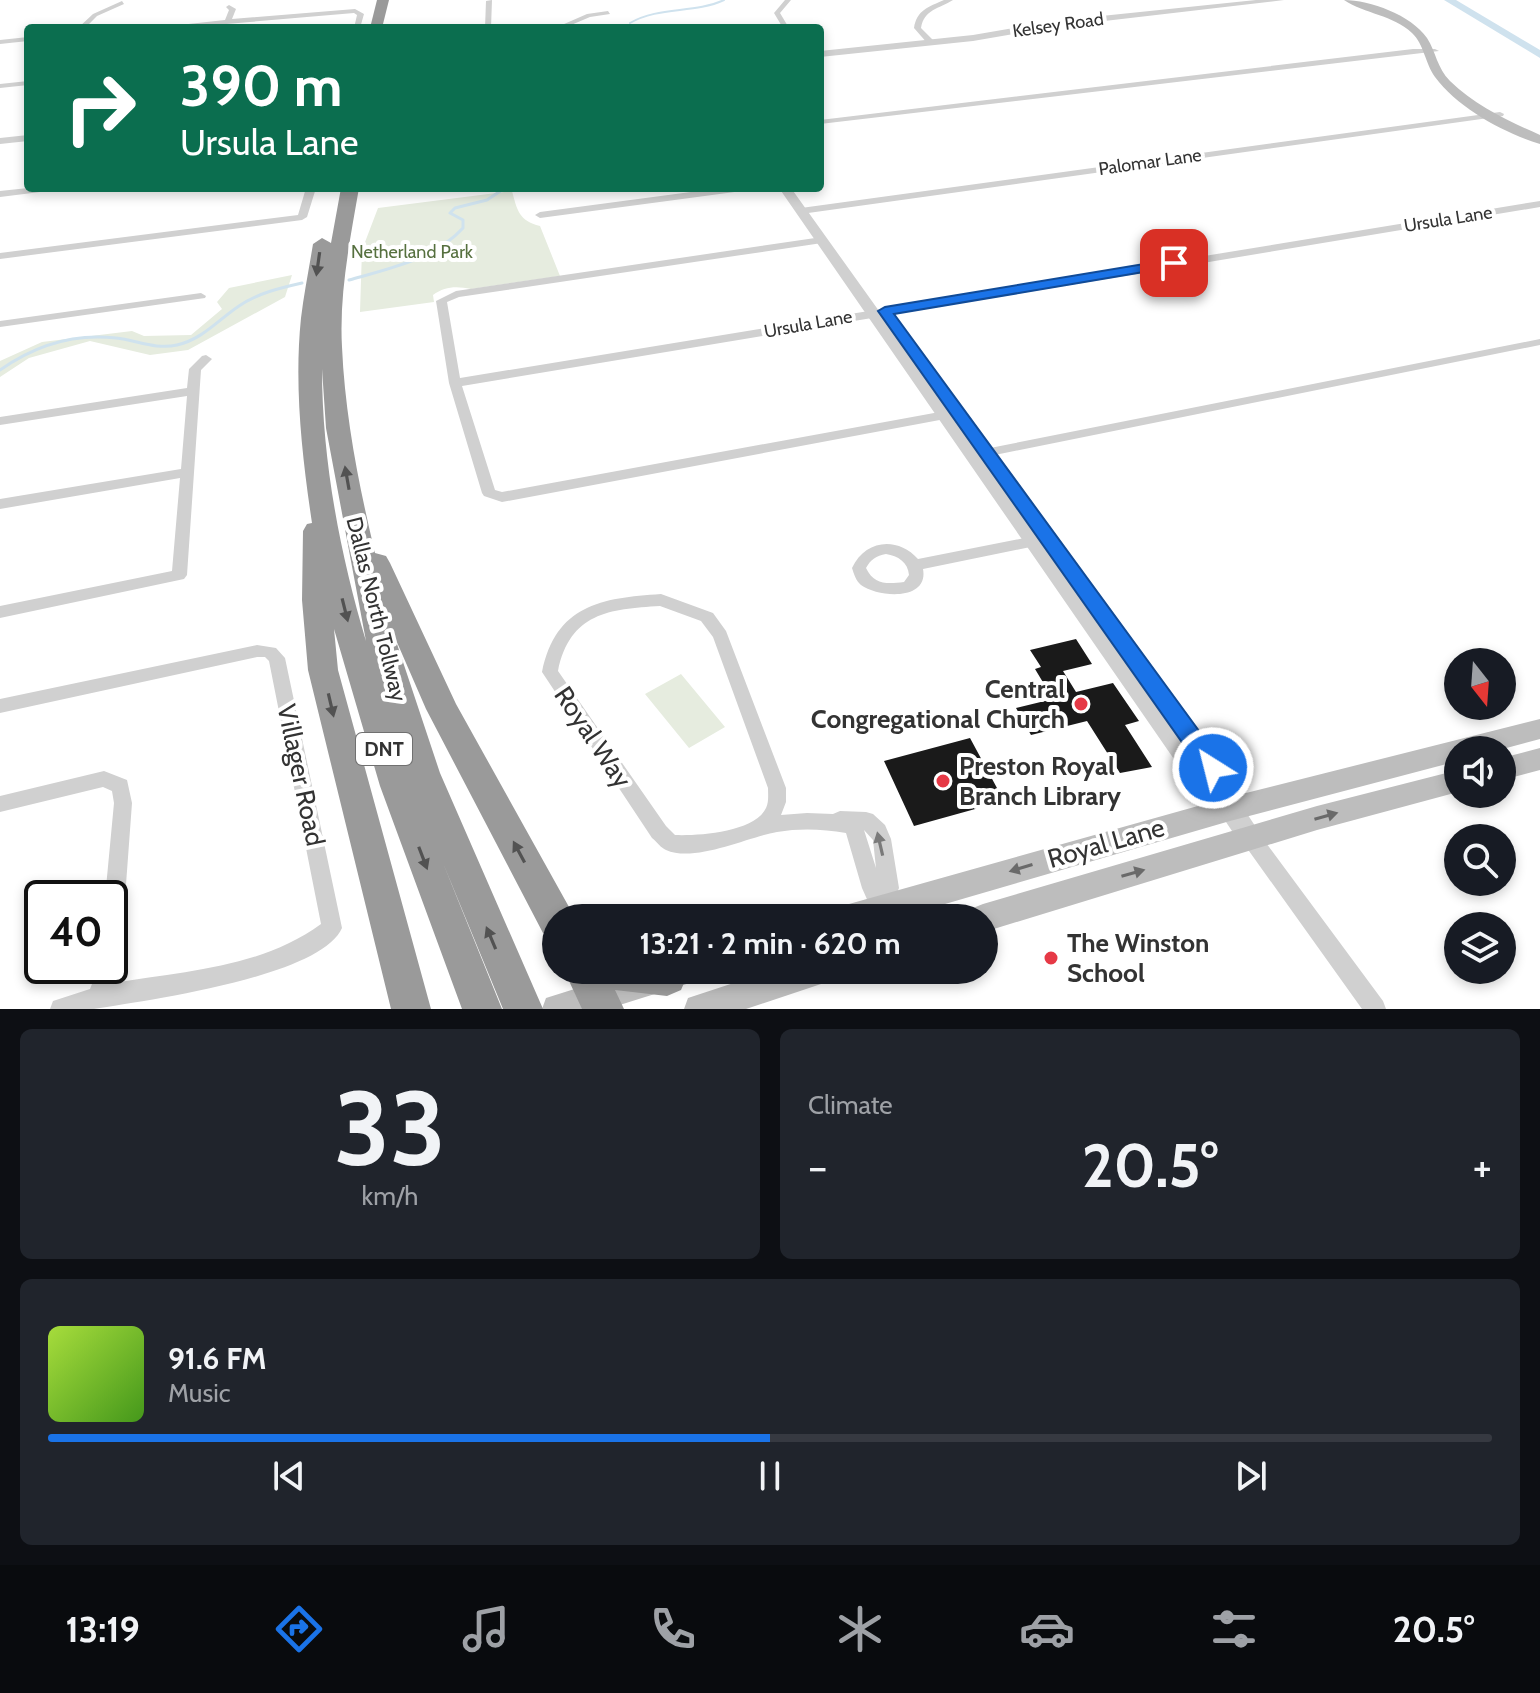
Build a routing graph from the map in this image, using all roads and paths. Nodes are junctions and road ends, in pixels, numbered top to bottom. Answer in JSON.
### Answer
{"nodes":[{"id":1,"x":315,"y":0,"type":"edge"},
{"id":2,"x":383,"y":0,"type":"edge"},
{"id":3,"x":394,"y":0,"type":"edge"},
{"id":4,"x":788,"y":0,"type":"edge"},
{"id":5,"x":950,"y":0,"type":"edge"},
{"id":6,"x":1280,"y":0,"type":"edge"},
{"id":7,"x":1349,"y":0,"type":"edge"},
{"id":8,"x":1356,"y":0,"type":"edge"},
{"id":9,"x":489,"y":1,"type":"edge"},
{"id":10,"x":122,"y":3,"type":"dead end"},
{"id":11,"x":229,"y":7,"type":"dead end"},
{"id":12,"x":608,"y":13,"type":"dead end"},
{"id":13,"x":313,"y":14,"type":"junction"},
{"id":14,"x":228,"y":21,"type":"junction"},
{"id":15,"x":1402,"y":22,"type":"junction"},
{"id":16,"x":85,"y":24,"type":"edge"},
{"id":17,"x":197,"y":24,"type":"edge"},
{"id":18,"x":358,"y":24,"type":"edge"},
{"id":19,"x":377,"y":24,"type":"edge"},
{"id":20,"x":388,"y":24,"type":"edge"},
{"id":21,"x":488,"y":24,"type":"edge"},
{"id":22,"x":568,"y":24,"type":"edge"},
{"id":23,"x":784,"y":24,"type":"edge"},
{"id":24,"x":24,"y":39,"type":"edge"},
{"id":25,"x":0,"y":42,"type":"edge"},
{"id":26,"x":931,"y":42,"type":"junction"},
{"id":27,"x":1431,"y":51,"type":"junction"},
{"id":28,"x":824,"y":54,"type":"edge"},
{"id":29,"x":24,"y":83,"type":"edge"},
{"id":30,"x":0,"y":86,"type":"edge"},
{"id":31,"x":1495,"y":115,"type":"junction"},
{"id":32,"x":824,"y":122,"type":"edge"},
{"id":33,"x":1540,"y":134,"type":"edge"},
{"id":34,"x":24,"y":138,"type":"edge"},
{"id":35,"x":1540,"y":140,"type":"edge"},
{"id":36,"x":0,"y":141,"type":"edge"},
{"id":37,"x":24,"y":191,"type":"edge"},
{"id":38,"x":310,"y":192,"type":"edge"},
{"id":39,"x":334,"y":192,"type":"edge"},
{"id":40,"x":349,"y":192,"type":"edge"},
{"id":41,"x":712,"y":192,"type":"edge"},
{"id":42,"x":789,"y":192,"type":"edge"},
{"id":43,"x":799,"y":192,"type":"edge"},
{"id":44,"x":0,"y":194,"type":"edge"},
{"id":45,"x":1540,"y":204,"type":"edge"},
{"id":46,"x":807,"y":210,"type":"junction"},
{"id":47,"x":540,"y":215,"type":"dead end"},
{"id":48,"x":822,"y":240,"type":"junction"},
{"id":49,"x":0,"y":256,"type":"edge"},
{"id":50,"x":840,"y":257,"type":"junction"},
{"id":51,"x":201,"y":296,"type":"dead end"},
{"id":52,"x":879,"y":312,"type":"junction"},
{"id":53,"x":0,"y":324,"type":"edge"},
{"id":54,"x":1540,"y":342,"type":"edge"},
{"id":55,"x":206,"y":359,"type":"dead end"},
{"id":56,"x":925,"y":377,"type":"junction"},
{"id":57,"x":455,"y":383,"type":"junction"},
{"id":58,"x":193,"y":391,"type":"junction"},
{"id":59,"x":945,"y":415,"type":"junction"},
{"id":60,"x":0,"y":421,"type":"edge"},
{"id":61,"x":980,"y":454,"type":"junction"},
{"id":62,"x":188,"y":472,"type":"junction"},
{"id":63,"x":316,"y":479,"type":"junction"},
{"id":64,"x":0,"y":504,"type":"edge"},
{"id":65,"x":356,"y":528,"type":"junction"},
{"id":66,"x":1041,"y":540,"type":"junction"},
{"id":67,"x":916,"y":565,"type":"dead end"},
{"id":68,"x":0,"y":612,"type":"edge"},
{"id":69,"x":0,"y":706,"type":"edge"},
{"id":70,"x":1540,"y":729,"type":"edge"},
{"id":71,"x":1516,"y":746,"type":"edge"},
{"id":72,"x":1444,"y":754,"type":"edge"},
{"id":73,"x":1516,"y":758,"type":"edge"},
{"id":74,"x":1540,"y":759,"type":"edge"},
{"id":75,"x":1444,"y":785,"type":"edge"},
{"id":76,"x":0,"y":804,"type":"edge"},
{"id":77,"x":1230,"y":809,"type":"junction"},
{"id":78,"x":758,"y":828,"type":"junction"},
{"id":79,"x":1251,"y":838,"type":"junction"},
{"id":80,"x":1064,"y":855,"type":"junction"},
{"id":81,"x":117,"y":880,"type":"edge"},
{"id":82,"x":1080,"y":889,"type":"junction"},
{"id":83,"x":547,"y":904,"type":"edge"},
{"id":84,"x":878,"y":904,"type":"edge"},
{"id":85,"x":910,"y":904,"type":"edge"},
{"id":86,"x":998,"y":914,"type":"edge"},
{"id":87,"x":102,"y":984,"type":"edge"},
{"id":88,"x":776,"y":984,"type":"edge"},
{"id":89,"x":598,"y":986,"type":"edge"},
{"id":90,"x":97,"y":997,"type":"junction"},
{"id":91,"x":405,"y":1002,"type":"edge"},
{"id":92,"x":61,"y":1009,"type":"edge"},
{"id":93,"x":482,"y":1009,"type":"edge"},
{"id":94,"x":523,"y":1009,"type":"edge"},
{"id":95,"x":557,"y":1009,"type":"edge"},
{"id":96,"x":699,"y":1009,"type":"edge"},
{"id":97,"x":1375,"y":1009,"type":"edge"}],
"edges":[{"from":1,"to":13,"type":"street"},
{"from":2,"to":19,"type":"highway"},
{"from":3,"to":20,"type":"highway"},
{"from":4,"to":23,"type":"street"},
{"from":5,"to":26,"type":"street"},
{"from":6,"to":26,"type":"street","name":"Kelsey Road"},
{"from":7,"to":15,"type":"main road"},
{"from":8,"to":15,"type":"main road"},
{"from":9,"to":21,"type":"street"},
{"from":10,"to":16,"type":"street"},
{"from":11,"to":14,"type":"street"},
{"from":12,"to":22,"type":"street"},
{"from":13,"to":14,"type":"street"},
{"from":13,"to":18,"type":"street"},
{"from":14,"to":17,"type":"street"},
{"from":15,"to":27,"type":"main road"},
{"from":24,"to":25,"type":"street"},
{"from":26,"to":28,"type":"street","name":"Kelsey Road"},
{"from":27,"to":31,"type":"main road"},
{"from":27,"to":32,"type":"street"},
{"from":29,"to":30,"type":"street"},
{"from":31,"to":33,"type":"main road"},
{"from":31,"to":35,"type":"main road"},
{"from":31,"to":46,"type":"street","name":"Palomar Lane"},
{"from":34,"to":36,"type":"street"},
{"from":37,"to":44,"type":"street"},
{"from":38,"to":49,"type":"street"},
{"from":39,"to":63,"type":"highway","name":"Dallas North Tollway","number":"DNT","one_way":true},
{"from":65,"to":40,"type":"highway","name":"Dallas North Tollway","number":"DNT","one_way":true},
{"from":41,"to":47,"type":"street"},
{"from":42,"to":46,"type":"street"},
{"from":43,"to":46,"type":"street"},
{"from":45,"to":52,"type":"street","name":"Ursula Lane"},
{"from":46,"to":48,"type":"street"},
{"from":46,"to":50,"type":"street"},
{"from":48,"to":50,"type":"street"},
{"from":48,"to":57,"type":"street"},
{"from":50,"to":52,"type":"street"},
{"from":51,"to":53,"type":"street"},
{"from":52,"to":56,"type":"street"},
{"from":52,"to":57,"type":"street","name":"Ursula Lane"},
{"from":54,"to":61,"type":"street"},
{"from":55,"to":58,"type":"street"},
{"from":56,"to":59,"type":"street"},
{"from":56,"to":61,"type":"street"},
{"from":57,"to":59,"type":"street"},
{"from":58,"to":60,"type":"street"},
{"from":58,"to":62,"type":"street"},
{"from":59,"to":61,"type":"street"},
{"from":61,"to":66,"type":"street"},
{"from":62,"to":64,"type":"street"},
{"from":62,"to":68,"type":"street"},
{"from":63,"to":91,"type":"highway","one_way":true},
{"from":63,"to":93,"type":"highway","name":"Dallas North Tollway","number":"DNT","one_way":true},
{"from":83,"to":65,"type":"highway","one_way":true},
{"from":94,"to":65,"type":"highway","name":"Dallas North Tollway","number":"DNT","one_way":true},
{"from":66,"to":67,"type":"street"},
{"from":66,"to":77,"type":"street"},
{"from":69,"to":90,"type":"street","name":"Villager Road"},
{"from":70,"to":71,"type":"main road","name":"Royal Lane"},
{"from":72,"to":77,"type":"main road","name":"Royal Lane"},
{"from":73,"to":74,"type":"main road","name":"Royal Lane"},
{"from":79,"to":75,"type":"main road","name":"Royal Lane","one_way":true},
{"from":76,"to":81,"type":"street"},
{"from":77,"to":79,"type":"street"},
{"from":77,"to":80,"type":"main road","name":"Royal Lane"},
{"from":78,"to":78,"type":"street","name":"Royal Way"},
{"from":78,"to":84,"type":"street","name":"Royal Way"},
{"from":82,"to":79,"type":"main road","name":"Royal Lane","one_way":true},
{"from":79,"to":97,"type":"street"},
{"from":80,"to":82,"type":"main road"},
{"from":80,"to":85,"type":"main road","name":"Royal Lane","one_way":true},
{"from":82,"to":86,"type":"main road","name":"Royal Lane"},
{"from":87,"to":90,"type":"street"},
{"from":88,"to":96,"type":"main road"},
{"from":89,"to":95,"type":"main road"},
{"from":90,"to":92,"type":"street","name":"Villager Road"}]}
